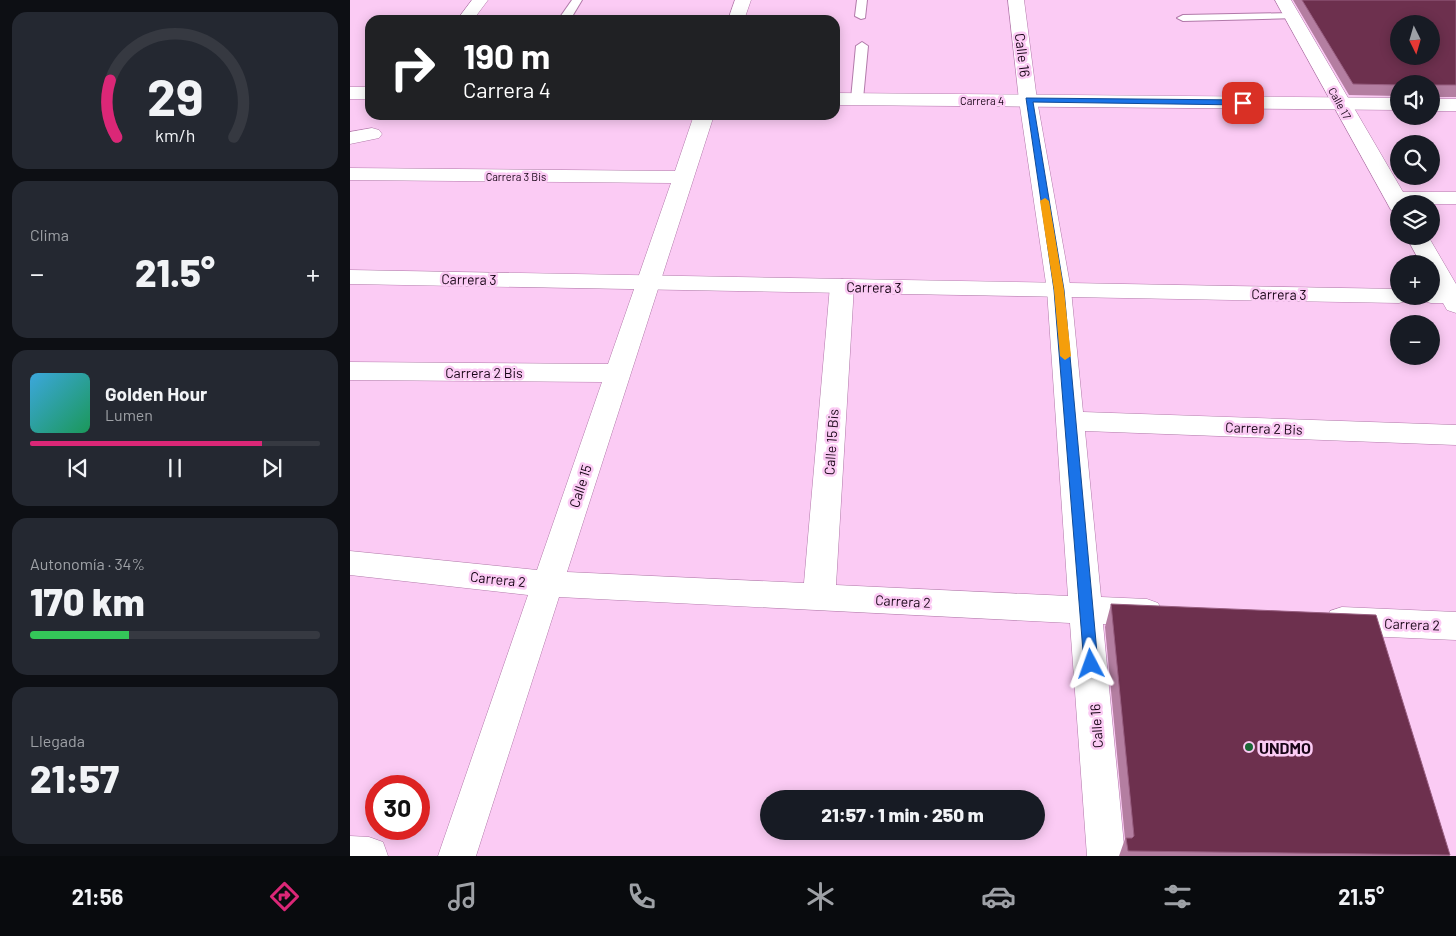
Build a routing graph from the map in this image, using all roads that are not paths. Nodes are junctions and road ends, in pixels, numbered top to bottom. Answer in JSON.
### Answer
{"nodes":[{"id":1,"x":480,"y":0,"type":"edge"},
{"id":2,"x":577,"y":0,"type":"edge"},
{"id":3,"x":743,"y":0,"type":"edge"},
{"id":4,"x":862,"y":0,"type":"edge"},
{"id":5,"x":1016,"y":0,"type":"edge"},
{"id":6,"x":1283,"y":0,"type":"edge"},
{"id":7,"x":469,"y":15,"type":"edge"},
{"id":8,"x":567,"y":15,"type":"edge"},
{"id":9,"x":738,"y":15,"type":"edge"},
{"id":10,"x":861,"y":16,"type":"dead end"},
{"id":11,"x":1292,"y":16,"type":"junction"},
{"id":12,"x":1183,"y":18,"type":"dead end"},
{"id":13,"x":862,"y":46,"type":"dead end"},
{"id":14,"x":350,"y":93,"type":"edge"},
{"id":15,"x":365,"y":93,"type":"edge"},
{"id":16,"x":840,"y":99,"type":"edge"},
{"id":17,"x":857,"y":99,"type":"junction"},
{"id":18,"x":1028,"y":100,"type":"junction"},
{"id":19,"x":1341,"y":104,"type":"junction"},
{"id":20,"x":1390,"y":104,"type":"edge"},
{"id":21,"x":1440,"y":105,"type":"edge"},
{"id":22,"x":1456,"y":105,"type":"edge"},
{"id":23,"x":702,"y":120,"type":"edge"},
{"id":24,"x":372,"y":134,"type":"dead end"},
{"id":25,"x":350,"y":138,"type":"edge"},
{"id":26,"x":350,"y":174,"type":"edge"},
{"id":27,"x":682,"y":177,"type":"junction"},
{"id":28,"x":1393,"y":195,"type":"edge"},
{"id":29,"x":1456,"y":198,"type":"edge"},
{"id":30,"x":1440,"y":199,"type":"edge"},
{"id":31,"x":1422,"y":245,"type":"edge"},
{"id":32,"x":350,"y":276,"type":"edge"},
{"id":33,"x":648,"y":284,"type":"junction"},
{"id":34,"x":842,"y":286,"type":"junction"},
{"id":35,"x":1059,"y":290,"type":"junction"},
{"id":36,"x":1390,"y":296,"type":"edge"},
{"id":37,"x":1449,"y":298,"type":"edge"},
{"id":38,"x":350,"y":371,"type":"edge"},
{"id":39,"x":618,"y":373,"type":"junction"},
{"id":40,"x":1071,"y":420,"type":"junction"},
{"id":41,"x":1456,"y":435,"type":"edge"},
{"id":42,"x":350,"y":563,"type":"edge"},
{"id":43,"x":548,"y":584,"type":"junction"},
{"id":44,"x":819,"y":597,"type":"junction"},
{"id":45,"x":1086,"y":610,"type":"junction"},
{"id":46,"x":1176,"y":614,"type":"edge"},
{"id":47,"x":1316,"y":620,"type":"edge"},
{"id":48,"x":1456,"y":626,"type":"edge"},
{"id":49,"x":350,"y":855,"type":"edge"},
{"id":50,"x":369,"y":856,"type":"edge"},
{"id":51,"x":457,"y":856,"type":"edge"},
{"id":52,"x":1106,"y":856,"type":"edge"}],
"edges":[{"from":1,"to":7,"type":"street"},
{"from":2,"to":8,"type":"lane"},
{"from":3,"to":9,"type":"street"},
{"from":4,"to":10,"type":"lane"},
{"from":5,"to":18,"type":"street","name":"Calle 16"},
{"from":6,"to":11,"type":"street","name":"Calle 17"},
{"from":11,"to":12,"type":"lane"},
{"from":11,"to":19,"type":"street","name":"Calle 17"},
{"from":13,"to":17,"type":"lane"},
{"from":14,"to":15,"type":"street"},
{"from":16,"to":17,"type":"street","name":"Carrera 4"},
{"from":17,"to":18,"type":"street","name":"Carrera 4"},
{"from":18,"to":19,"type":"street","name":"Carrera 4"},
{"from":18,"to":35,"type":"street","name":"Calle 16"},
{"from":19,"to":20,"type":"street","name":"Carrera 4"},
{"from":19,"to":28,"type":"street","name":"Calle 17"},
{"from":21,"to":22,"type":"street"},
{"from":23,"to":27,"type":"street","name":"Calle 15"},
{"from":24,"to":25,"type":"street"},
{"from":26,"to":27,"type":"street","name":"Carrera 3 Bis"},
{"from":27,"to":33,"type":"street","name":"Calle 15"},
{"from":29,"to":30,"type":"street"},
{"from":31,"to":37,"type":"street"},
{"from":32,"to":33,"type":"street","name":"Carrera 3"},
{"from":33,"to":34,"type":"street","name":"Carrera 3"},
{"from":33,"to":39,"type":"street","name":"Calle 15"},
{"from":34,"to":35,"type":"street","name":"Carrera 3"},
{"from":34,"to":44,"type":"street","name":"Calle 15 Bis"},
{"from":35,"to":36,"type":"street","name":"Carrera 3"},
{"from":35,"to":40,"type":"street","name":"Calle 16"},
{"from":38,"to":39,"type":"street","name":"Carrera 2 Bis"},
{"from":39,"to":43,"type":"street","name":"Calle 15"},
{"from":40,"to":41,"type":"street","name":"Carrera 2 Bis"},
{"from":40,"to":45,"type":"street","name":"Calle 16"},
{"from":42,"to":43,"type":"street","name":"Carrera 2"},
{"from":43,"to":44,"type":"street","name":"Carrera 2"},
{"from":43,"to":51,"type":"street","name":"Calle 15"},
{"from":44,"to":45,"type":"street","name":"Carrera 2"},
{"from":45,"to":46,"type":"street","name":"Carrera 2"},
{"from":45,"to":52,"type":"street","name":"Calle 16"},
{"from":47,"to":48,"type":"street","name":"Carrera 2"},
{"from":49,"to":50,"type":"street"}]}
